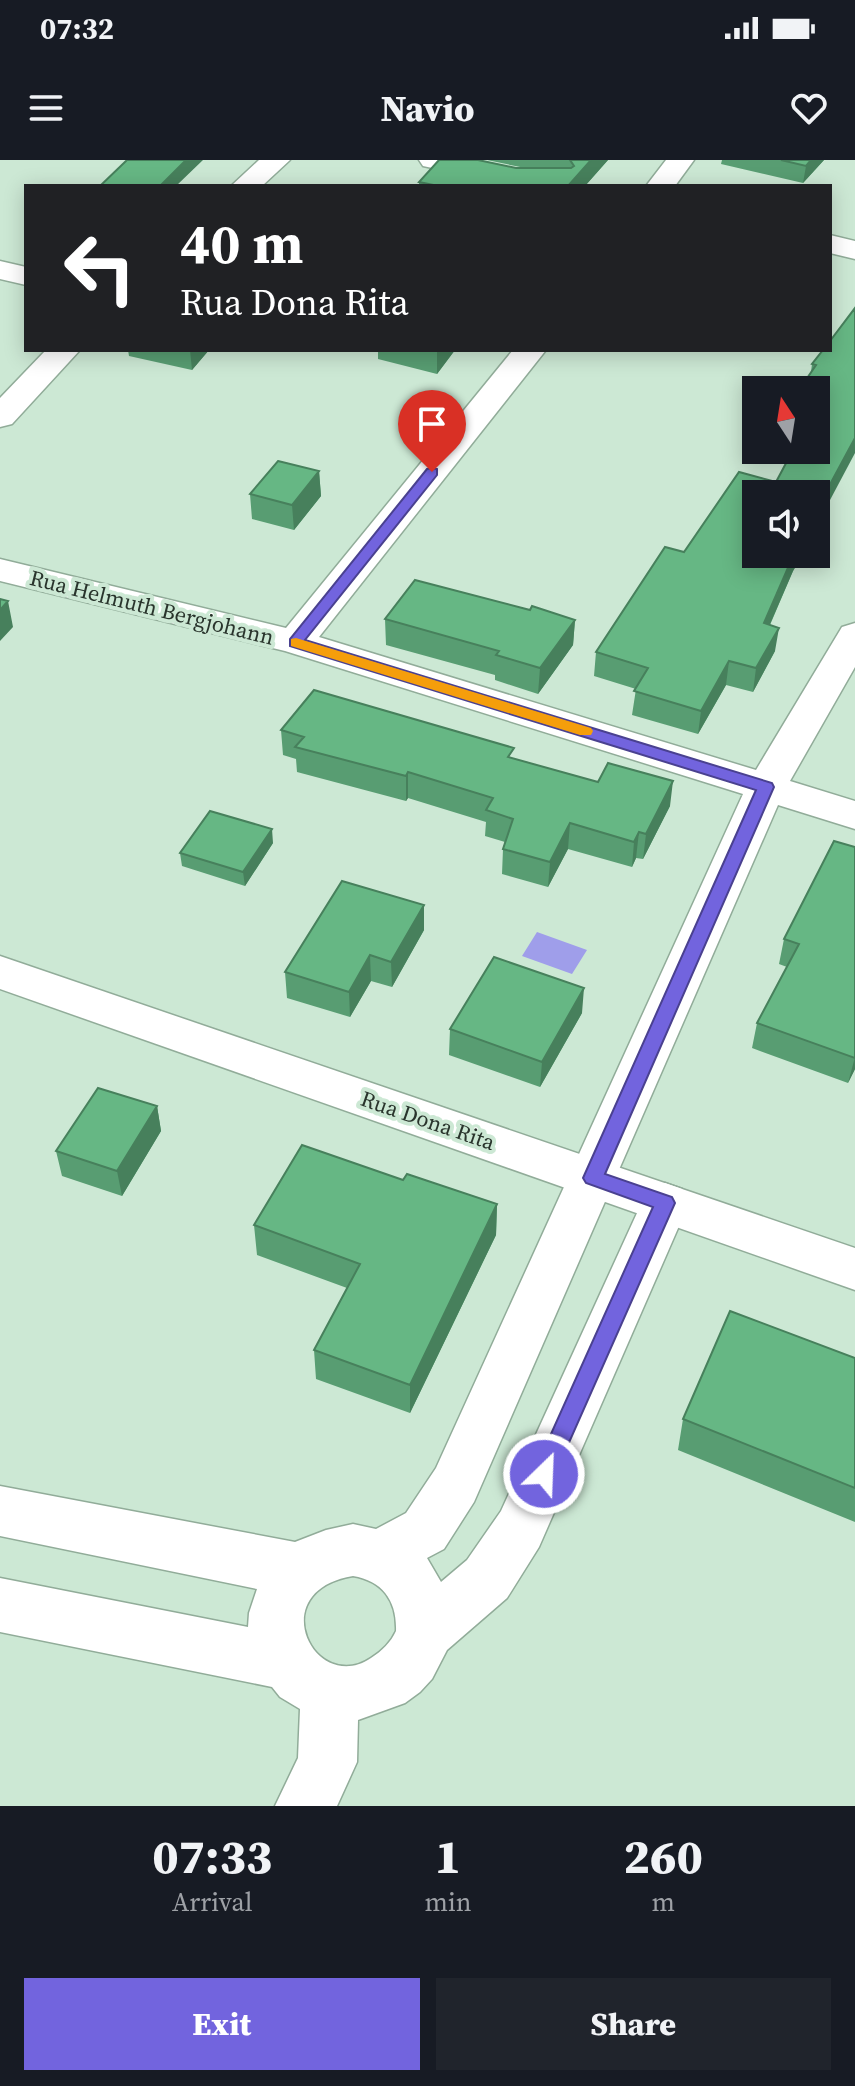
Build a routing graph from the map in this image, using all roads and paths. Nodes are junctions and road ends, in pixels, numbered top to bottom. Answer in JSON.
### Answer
{"nodes":[{"id":1,"x":276,"y":160,"type":"edge"},
{"id":2,"x":433,"y":160,"type":"edge"},
{"id":3,"x":680,"y":160,"type":"edge"},
{"id":4,"x":247,"y":184,"type":"edge"},
{"id":5,"x":547,"y":184,"type":"edge"},
{"id":6,"x":662,"y":184,"type":"edge"},
{"id":7,"x":832,"y":244,"type":"edge"},
{"id":8,"x":855,"y":250,"type":"edge"},
{"id":9,"x":0,"y":270,"type":"edge"},
{"id":10,"x":24,"y":276,"type":"edge"},
{"id":11,"x":62,"y":352,"type":"edge"},
{"id":12,"x":528,"y":352,"type":"edge"},
{"id":13,"x":0,"y":417,"type":"edge"},
{"id":14,"x":0,"y":570,"type":"edge"},
{"id":15,"x":855,"y":635,"type":"edge"},
{"id":16,"x":295,"y":642,"type":"junction"},
{"id":17,"x":766,"y":787,"type":"junction"},
{"id":18,"x":855,"y":815,"type":"edge"},
{"id":19,"x":0,"y":972,"type":"edge"},
{"id":20,"x":593,"y":1178,"type":"junction"},
{"id":21,"x":665,"y":1203,"type":"junction"},
{"id":22,"x":855,"y":1269,"type":"edge"},
{"id":23,"x":0,"y":1511,"type":"edge"},
{"id":24,"x":380,"y":1555,"type":"junction"},
{"id":25,"x":302,"y":1569,"type":"junction"},
{"id":26,"x":0,"y":1605,"type":"edge"},
{"id":27,"x":424,"y":1633,"type":"junction"},
{"id":28,"x":309,"y":1677,"type":"junction"},
{"id":29,"x":305,"y":1806,"type":"edge"}],
"edges":[{"from":1,"to":4,"type":"street"},
{"from":2,"to":5,"type":"street"},
{"from":3,"to":6,"type":"street"},
{"from":7,"to":8,"type":"street"},
{"from":9,"to":10,"type":"street"},
{"from":11,"to":13,"type":"street"},
{"from":12,"to":16,"type":"street"},
{"from":14,"to":16,"type":"street","name":"Rua Helmuth Bergjohann"},
{"from":15,"to":17,"type":"street"},
{"from":16,"to":17,"type":"street","name":"Rua Helmuth Bergjohann"},
{"from":17,"to":18,"type":"street","name":"Rua Helmuth Bergjohann"},
{"from":17,"to":20,"type":"street"},
{"from":19,"to":20,"type":"street","name":"Rua Dona Rita"},
{"from":20,"to":21,"type":"street","name":"Rua Dona Rita"},
{"from":20,"to":24,"type":"street"},
{"from":21,"to":22,"type":"street","name":"Rua Dona Rita"},
{"from":21,"to":27,"type":"street"},
{"from":23,"to":25,"type":"street"},
{"from":24,"to":25,"type":"street"},
{"from":24,"to":27,"type":"street"},
{"from":25,"to":28,"type":"street"},
{"from":26,"to":28,"type":"street"},
{"from":27,"to":28,"type":"street"},
{"from":28,"to":29,"type":"street"}]}
